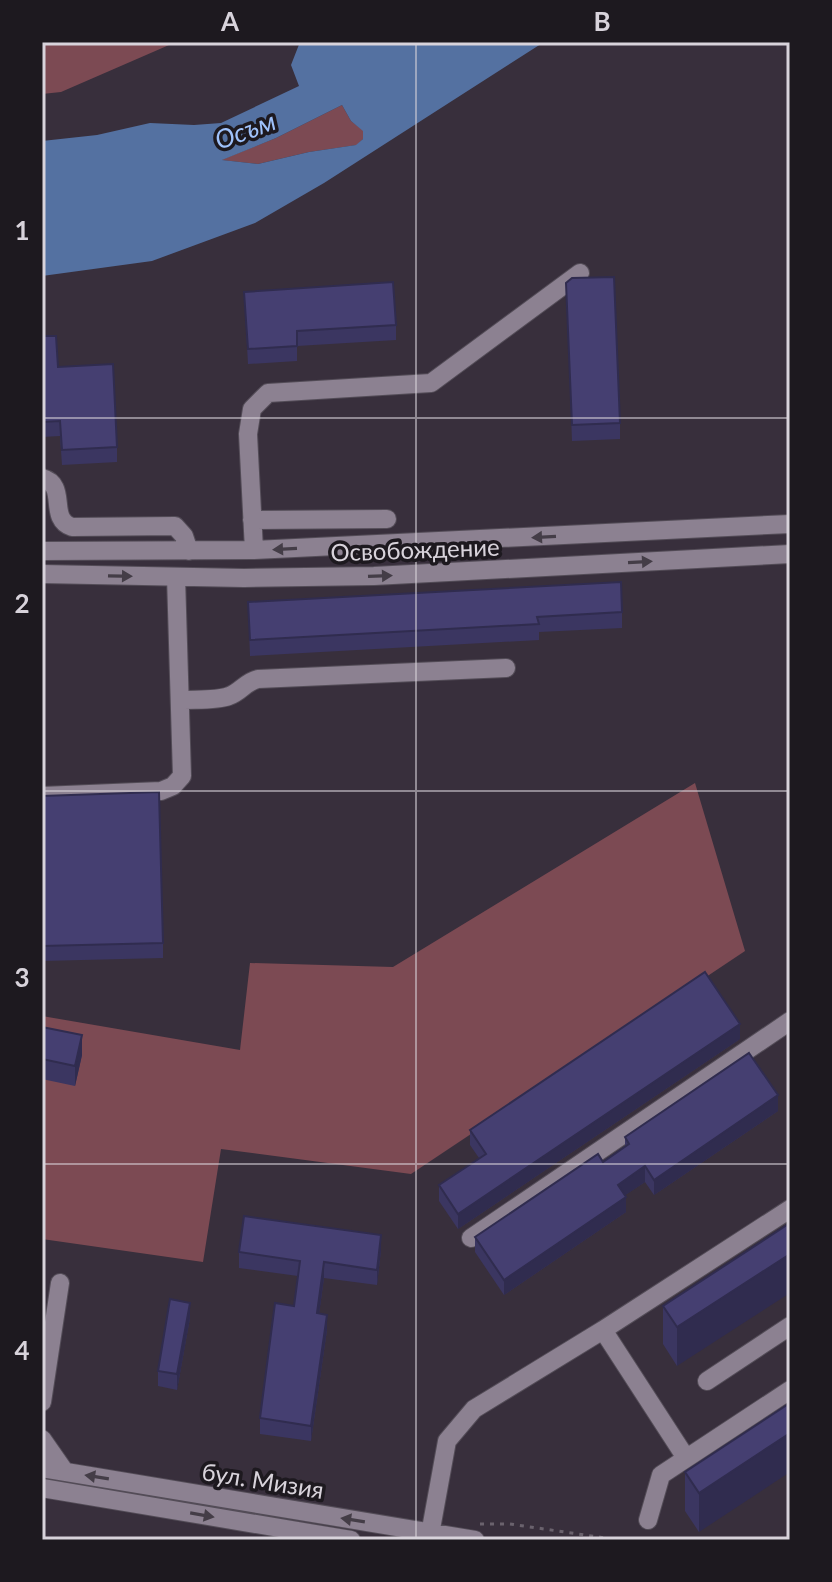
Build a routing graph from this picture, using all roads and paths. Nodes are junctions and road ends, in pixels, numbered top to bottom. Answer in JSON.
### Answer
{"nodes":[{"id":1,"x":580,"y":273,"type":"dead end"},
{"id":2,"x":42,"y":478,"type":"edge"},
{"id":3,"x":387,"y":519,"type":"dead end"},
{"id":4,"x":252,"y":520,"type":"junction"},
{"id":5,"x":790,"y":524,"type":"edge"},
{"id":6,"x":254,"y":550,"type":"junction"},
{"id":7,"x":42,"y":551,"type":"edge"},
{"id":8,"x":189,"y":551,"type":"junction"},
{"id":9,"x":790,"y":554,"type":"edge"},
{"id":10,"x":42,"y":574,"type":"edge"},
{"id":11,"x":176,"y":577,"type":"junction"},
{"id":12,"x":506,"y":668,"type":"dead end"},
{"id":13,"x":181,"y":700,"type":"junction"},
{"id":14,"x":42,"y":796,"type":"edge"},
{"id":15,"x":790,"y":1021,"type":"edge"},
{"id":16,"x":790,"y":1209,"type":"edge"},
{"id":17,"x":471,"y":1238,"type":"dead end"},
{"id":18,"x":60,"y":1283,"type":"dead end"},
{"id":19,"x":790,"y":1326,"type":"edge"},
{"id":20,"x":603,"y":1330,"type":"junction"},
{"id":21,"x":707,"y":1381,"type":"dead end"},
{"id":22,"x":790,"y":1390,"type":"edge"},
{"id":23,"x":42,"y":1402,"type":"edge"},
{"id":24,"x":42,"y":1439,"type":"edge"},
{"id":25,"x":686,"y":1458,"type":"junction"},
{"id":26,"x":42,"y":1468,"type":"edge"},
{"id":27,"x":65,"y":1472,"type":"junction"},
{"id":28,"x":42,"y":1488,"type":"edge"},
{"id":29,"x":648,"y":1520,"type":"dead end"},
{"id":30,"x":471,"y":1532,"type":"edge"},
{"id":31,"x":430,"y":1536,"type":"edge"},
{"id":32,"x":351,"y":1540,"type":"edge"},
{"id":33,"x":619,"y":1540,"type":"edge"}],
"edges":[{"from":1,"to":4,"type":"street"},
{"from":2,"to":8,"type":"street"},
{"from":3,"to":4,"type":"street"},
{"from":4,"to":6,"type":"street"},
{"from":5,"to":6,"type":"street","name":"Освобождение","one_way":true},
{"from":6,"to":8,"type":"street","name":"Освобождение"},
{"from":7,"to":8,"type":"street","name":"Освобождение"},
{"from":11,"to":9,"type":"street","name":"Освобождение","one_way":true},
{"from":10,"to":11,"type":"street","name":"Освобождение","one_way":true},
{"from":11,"to":13,"type":"street"},
{"from":12,"to":13,"type":"street"},
{"from":13,"to":14,"type":"street"},
{"from":15,"to":17,"type":"street"},
{"from":16,"to":20,"type":"street"},
{"from":18,"to":23,"type":"street"},
{"from":19,"to":21,"type":"street"},
{"from":20,"to":25,"type":"street"},
{"from":20,"to":31,"type":"street"},
{"from":22,"to":25,"type":"street"},
{"from":24,"to":27,"type":"street"},
{"from":25,"to":29,"type":"street"},
{"from":26,"to":27,"type":"street","name":"бул. Мизия"},
{"from":31,"to":27,"type":"street","name":"бул. Мизия","one_way":true},
{"from":28,"to":32,"type":"street","name":"бул. Мизия","one_way":true},
{"from":30,"to":31,"type":"street","name":"бул. Мизия"},
{"from":30,"to":33,"type":"path"}]}
